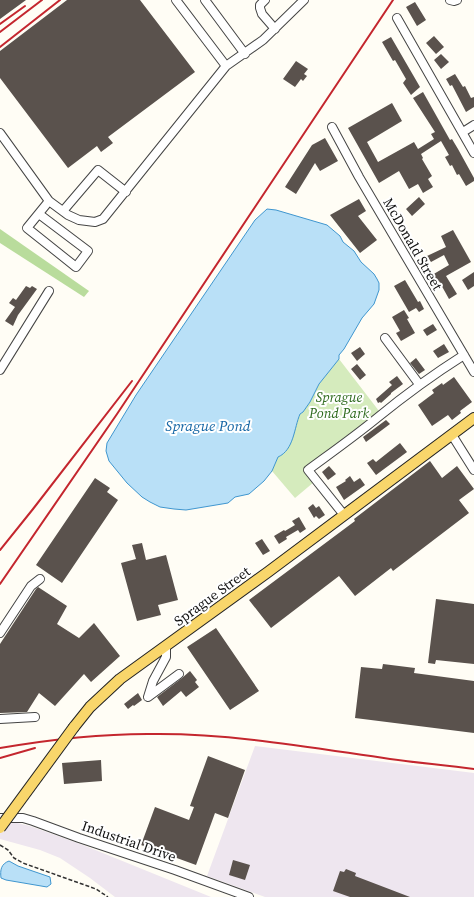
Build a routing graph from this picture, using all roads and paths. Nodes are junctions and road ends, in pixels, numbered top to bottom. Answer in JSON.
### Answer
{"nodes":[{"id":1,"x":176,"y":0,"type":"edge"},
{"id":2,"x":205,"y":0,"type":"edge"},
{"id":3,"x":266,"y":0,"type":"edge"},
{"id":4,"x":304,"y":0,"type":"edge"},
{"id":5,"x":450,"y":0,"type":"edge"},
{"id":6,"x":457,"y":0,"type":"edge"},
{"id":7,"x":397,"y":18,"type":"dead end"},
{"id":8,"x":275,"y":29,"type":"junction"},
{"id":9,"x":245,"y":54,"type":"junction"},
{"id":10,"x":226,"y":66,"type":"junction"},
{"id":11,"x":474,"y":125,"type":"edge"},
{"id":12,"x":332,"y":128,"type":"dead end"},
{"id":13,"x":463,"y":132,"type":"junction"},
{"id":14,"x":0,"y":133,"type":"edge"},
{"id":15,"x":474,"y":153,"type":"edge"},
{"id":16,"x":126,"y":192,"type":"junction"},
{"id":17,"x":49,"y":201,"type":"junction"},
{"id":18,"x":63,"y":211,"type":"junction"},
{"id":19,"x":39,"y":214,"type":"junction"},
{"id":20,"x":49,"y":291,"type":"dead end"},
{"id":21,"x":385,"y":338,"type":"dead end"},
{"id":22,"x":464,"y":355,"type":"junction"},
{"id":23,"x":0,"y":370,"type":"edge"},
{"id":24,"x":474,"y":372,"type":"edge"},
{"id":25,"x":419,"y":384,"type":"junction"},
{"id":26,"x":474,"y":418,"type":"edge"},
{"id":27,"x":452,"y":435,"type":"junction"},
{"id":28,"x":474,"y":470,"type":"edge"},
{"id":29,"x":344,"y":515,"type":"junction"},
{"id":30,"x":40,"y":579,"type":"dead end"},
{"id":31,"x":0,"y":633,"type":"edge"},
{"id":32,"x":166,"y":646,"type":"junction"},
{"id":33,"x":179,"y":674,"type":"dead end"},
{"id":34,"x":35,"y":717,"type":"dead end"},
{"id":35,"x":0,"y":719,"type":"edge"},
{"id":36,"x":0,"y":818,"type":"edge"},
{"id":37,"x":0,"y":828,"type":"edge"},
{"id":38,"x":0,"y":845,"type":"edge"},
{"id":39,"x":108,"y":897,"type":"edge"},
{"id":40,"x":249,"y":897,"type":"edge"}],
"edges":[{"from":1,"to":10,"type":"street"},
{"from":2,"to":9,"type":"street"},
{"from":3,"to":8,"type":"street"},
{"from":4,"to":8,"type":"street"},
{"from":5,"to":6,"type":"street"},
{"from":7,"to":13,"type":"street"},
{"from":8,"to":9,"type":"street"},
{"from":9,"to":10,"type":"street"},
{"from":10,"to":16,"type":"street"},
{"from":11,"to":13,"type":"street"},
{"from":12,"to":22,"type":"street","name":"McDonald Street"},
{"from":13,"to":15,"type":"street"},
{"from":14,"to":17,"type":"street"},
{"from":16,"to":18,"type":"street"},
{"from":16,"to":18,"type":"street"},
{"from":17,"to":18,"type":"street"},
{"from":17,"to":19,"type":"street"},
{"from":19,"to":19,"type":"street"},
{"from":20,"to":23,"type":"street"},
{"from":21,"to":25,"type":"street"},
{"from":22,"to":24,"type":"street","name":"McDonald Street"},
{"from":22,"to":25,"type":"street"},
{"from":25,"to":29,"type":"street"},
{"from":26,"to":27,"type":"main road","name":"Sprague Street"},
{"from":27,"to":28,"type":"street"},
{"from":27,"to":29,"type":"main road","name":"Sprague Street"},
{"from":29,"to":32,"type":"main road","name":"Sprague Street"},
{"from":30,"to":31,"type":"street"},
{"from":32,"to":33,"type":"street"},
{"from":32,"to":37,"type":"main road","name":"Sprague Street","bridge":true},
{"from":34,"to":35,"type":"street"},
{"from":36,"to":40,"type":"street","name":"Industrial Drive"},
{"from":38,"to":39,"type":"path"}]}
